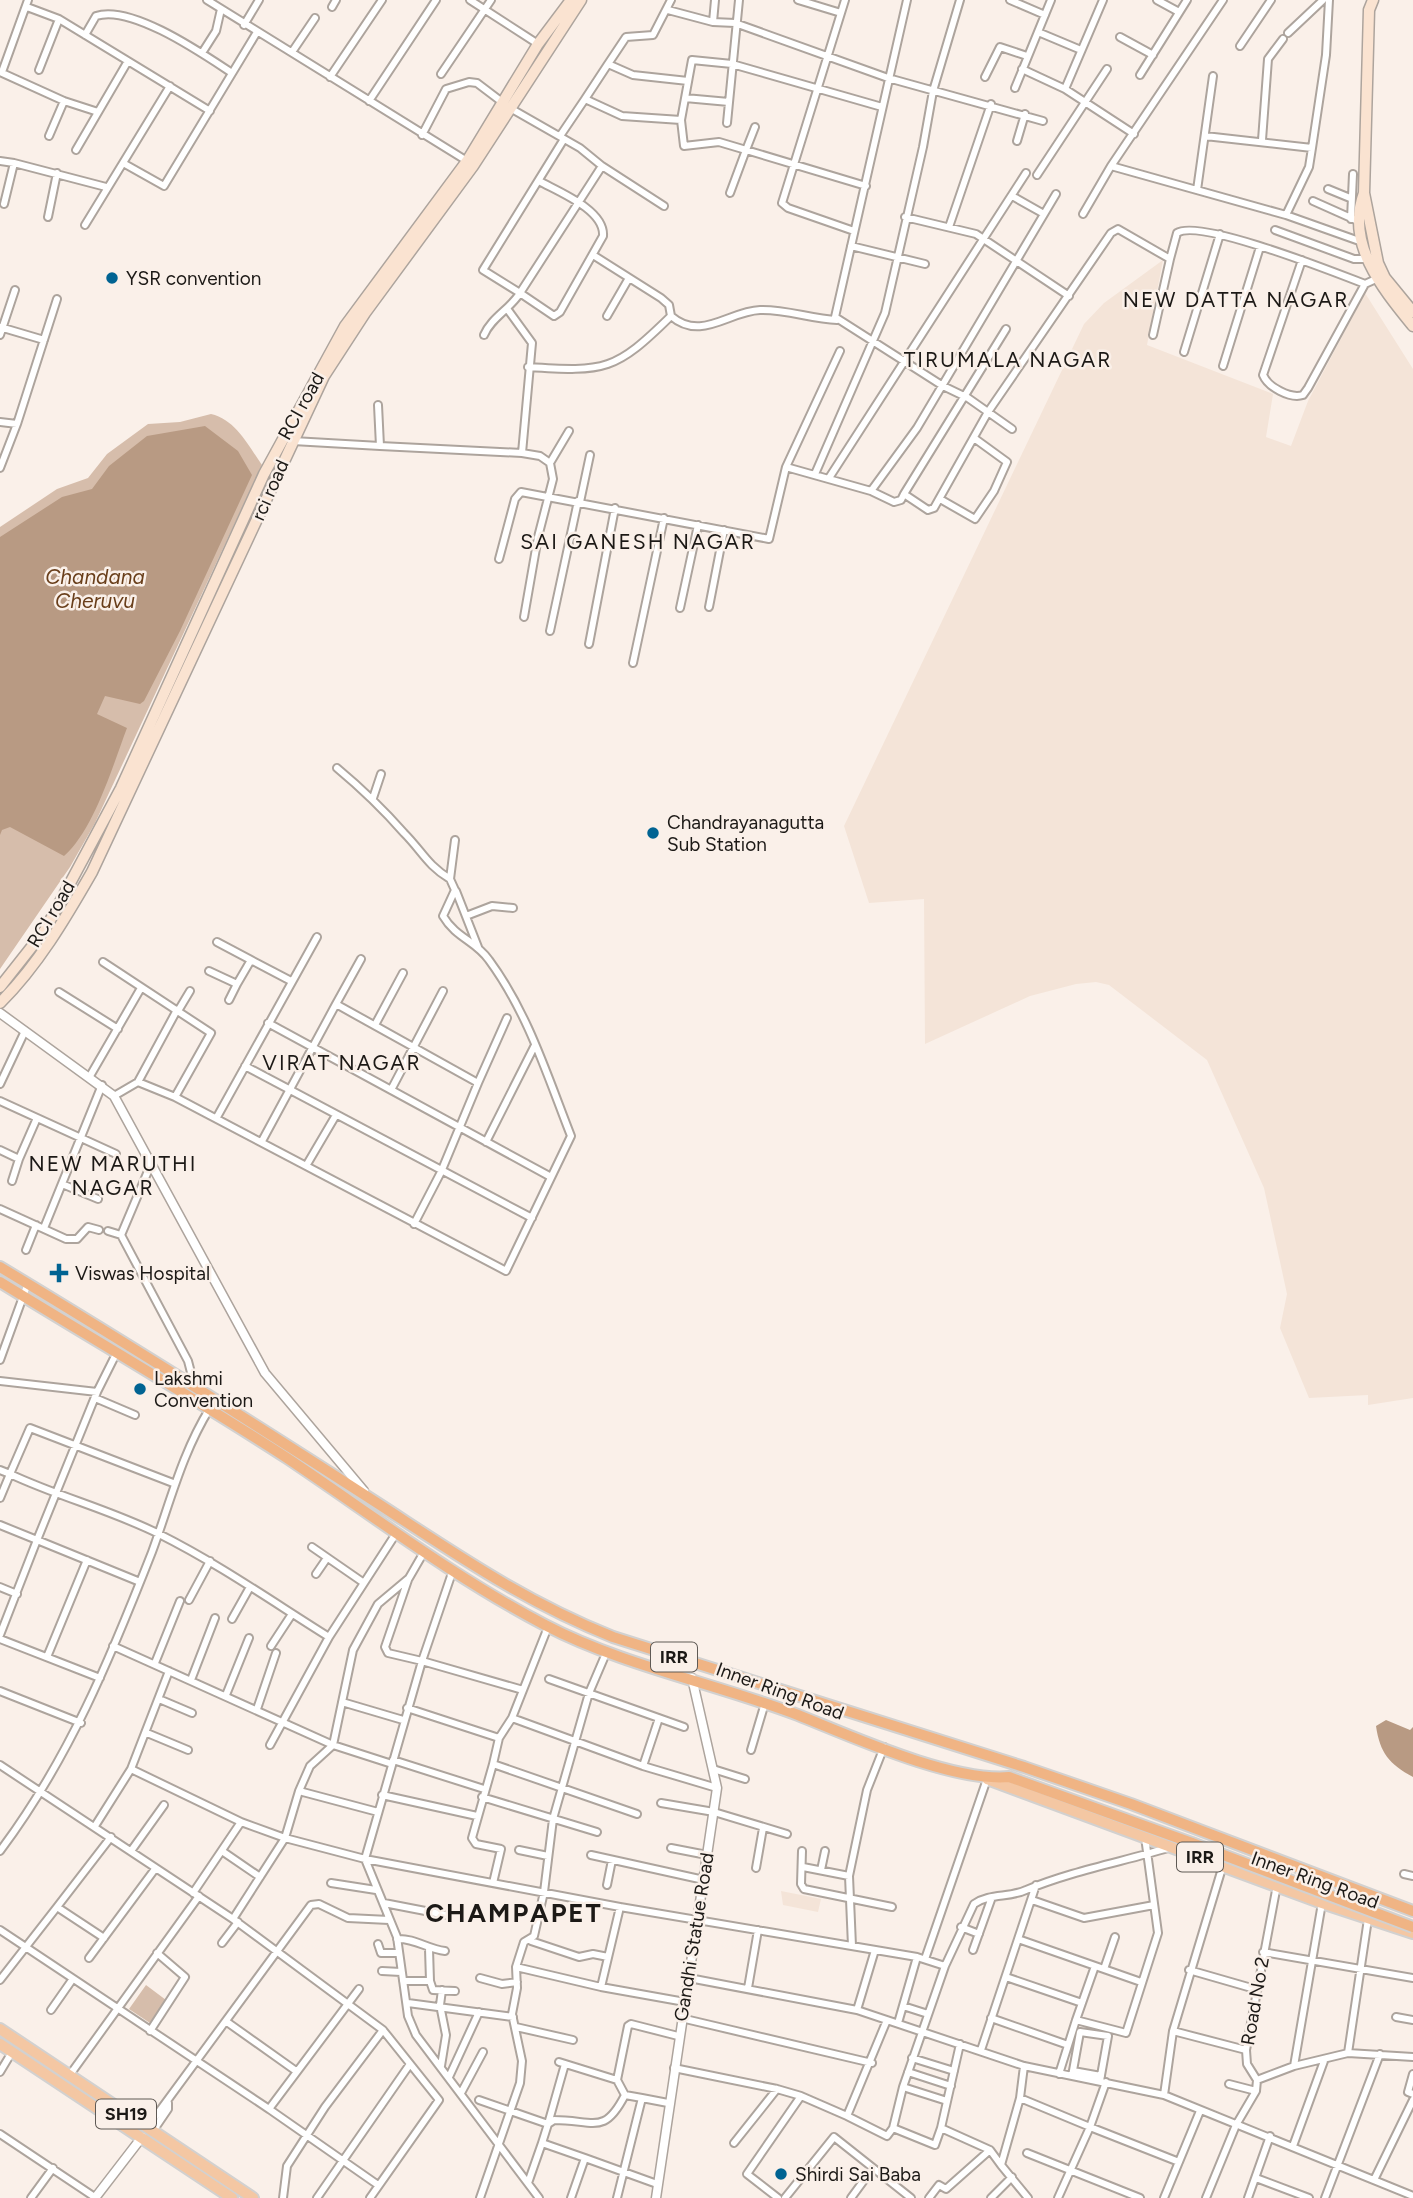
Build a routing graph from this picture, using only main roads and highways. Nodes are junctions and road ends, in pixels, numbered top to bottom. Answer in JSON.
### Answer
{"nodes":[{"id":1,"x":571,"y":0,"type":"edge"},
{"id":2,"x":581,"y":0,"type":"edge"},
{"id":3,"x":1373,"y":0,"type":"edge"},
{"id":4,"x":506,"y":105,"type":"junction"},
{"id":5,"x":1364,"y":193,"type":"junction"},
{"id":6,"x":1413,"y":312,"type":"edge"},
{"id":7,"x":1413,"y":326,"type":"edge"},
{"id":8,"x":287,"y":441,"type":"junction"},
{"id":9,"x":0,"y":987,"type":"edge"},
{"id":10,"x":0,"y":1003,"type":"edge"},
{"id":11,"x":0,"y":1267,"type":"edge"},
{"id":12,"x":0,"y":1282,"type":"edge"},
{"id":13,"x":987,"y":1779,"type":"junction"},
{"id":14,"x":1413,"y":1911,"type":"edge"},
{"id":15,"x":1413,"y":1919,"type":"edge"},
{"id":16,"x":1411,"y":1931,"type":"edge"},
{"id":17,"x":0,"y":2029,"type":"edge"},
{"id":18,"x":0,"y":2044,"type":"edge"},
{"id":19,"x":147,"y":2132,"type":"junction"},
{"id":20,"x":232,"y":2198,"type":"edge"},
{"id":21,"x":253,"y":2198,"type":"edge"}],
"edges":[{"from":1,"to":4,"type":"main road","name":"RCI road"},
{"from":2,"to":4,"type":"main road","name":"rci road"},
{"from":3,"to":5,"type":"main road"},
{"from":4,"to":8,"type":"main road","name":"rci road"},
{"from":4,"to":8,"type":"main road","name":"RCI road"},
{"from":5,"to":6,"type":"main road"},
{"from":5,"to":7,"type":"main road"},
{"from":8,"to":9,"type":"main road","name":"RCI road"},
{"from":8,"to":10,"type":"main road","name":"rci road"},
{"from":11,"to":14,"type":"highway","name":"Inner Ring Road","number":"IRR"},
{"from":12,"to":13,"type":"highway","name":"Inner Ring Road","number":"IRR"},
{"from":13,"to":16,"type":"main road","name":"Inner Ring Road","number":"IRR"},
{"from":13,"to":16,"type":"highway","bridge":true},
{"from":15,"to":16,"type":"highway"},
{"from":17,"to":19,"type":"main road","number":"SH19"},
{"from":18,"to":19,"type":"main road","number":"SH19"},
{"from":19,"to":20,"type":"main road","number":"SH19"},
{"from":19,"to":21,"type":"main road","number":"SH19"}]}
